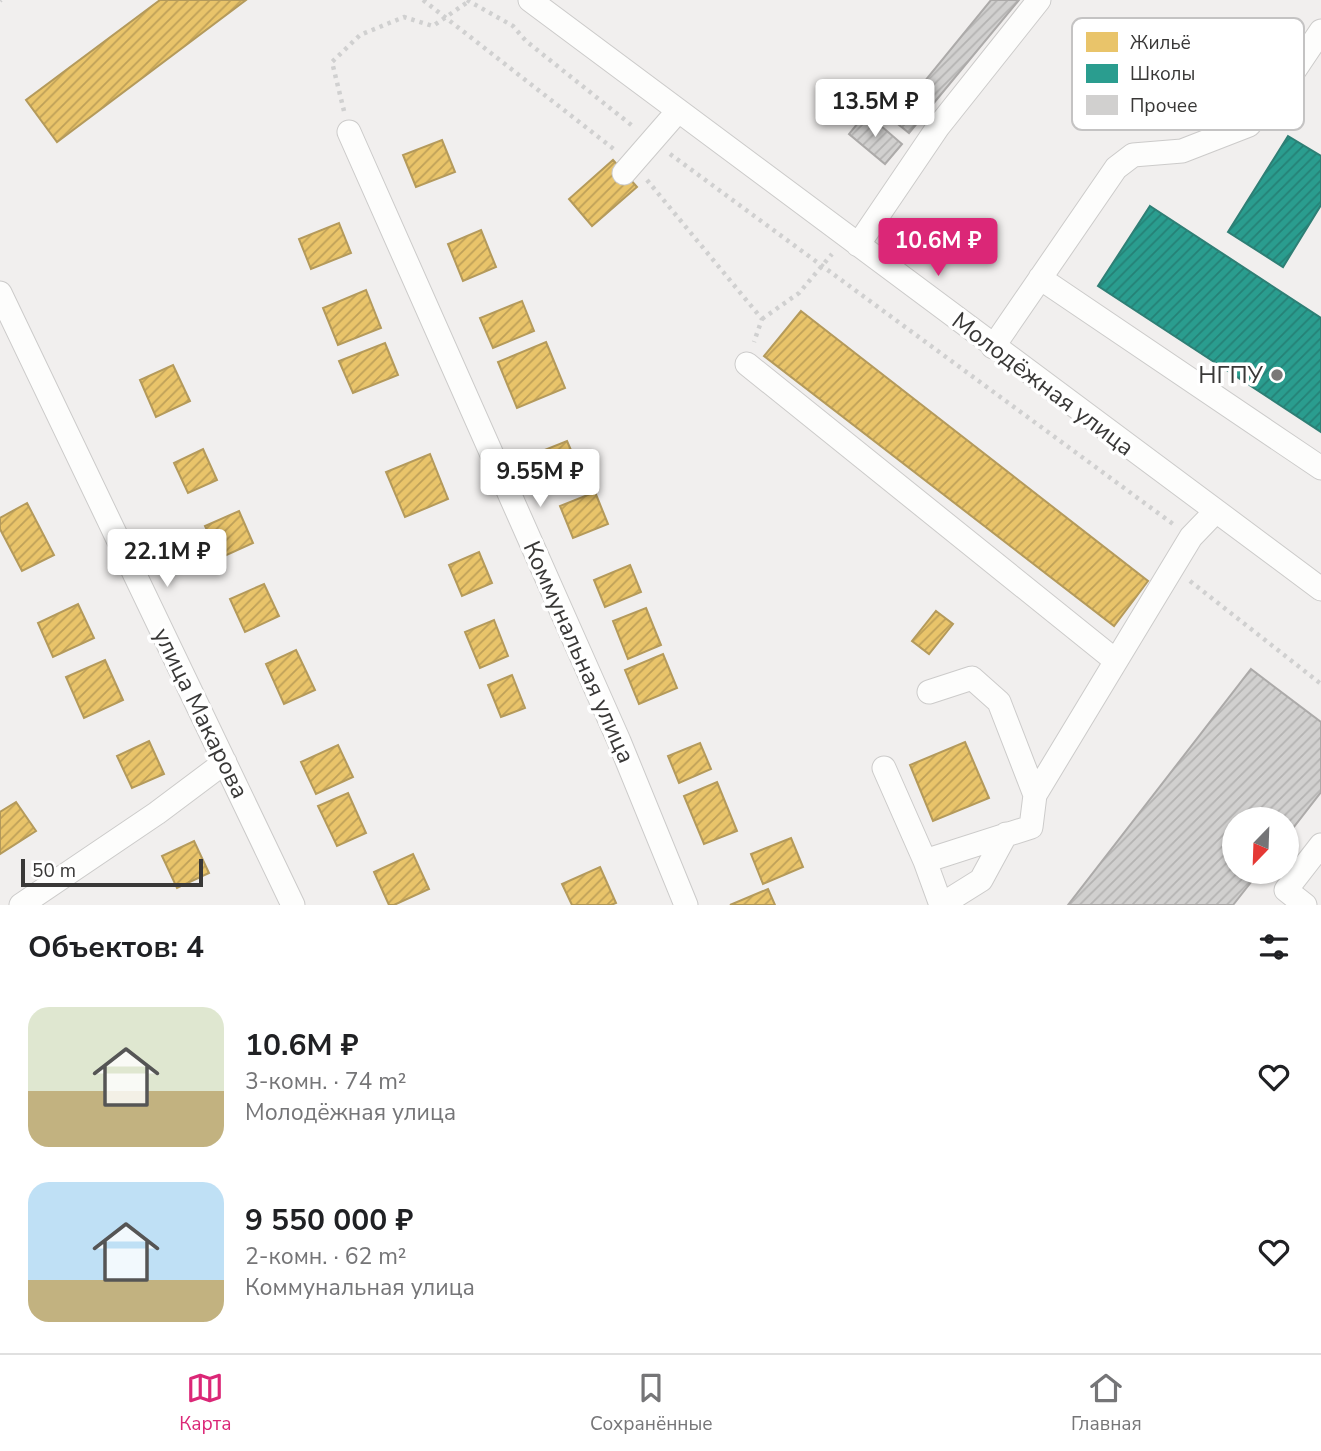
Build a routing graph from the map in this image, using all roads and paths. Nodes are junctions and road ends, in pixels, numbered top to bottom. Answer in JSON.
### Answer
{"nodes":[{"id":1,"x":423,"y":0,"type":"edge"},
{"id":2,"x":468,"y":0,"type":"edge"},
{"id":3,"x":530,"y":0,"type":"edge"},
{"id":4,"x":1039,"y":0,"type":"edge"},
{"id":5,"x":446,"y":19,"type":"junction"},
{"id":6,"x":1321,"y":31,"type":"edge"},
{"id":7,"x":1304,"y":56,"type":"edge"},
{"id":8,"x":678,"y":111,"type":"junction"},
{"id":9,"x":1234,"y":130,"type":"edge"},
{"id":10,"x":349,"y":132,"type":"joint"},
{"id":11,"x":653,"y":142,"type":"junction"},
{"id":12,"x":629,"y":168,"type":"junction"},
{"id":13,"x":852,"y":242,"type":"junction"},
{"id":14,"x":821,"y":265,"type":"junction"},
{"id":15,"x":1040,"y":278,"type":"junction"},
{"id":16,"x":0,"y":293,"type":"edge"},
{"id":17,"x":762,"y":319,"type":"junction"},
{"id":18,"x":993,"y":346,"type":"junction"},
{"id":19,"x":747,"y":364,"type":"joint"},
{"id":20,"x":1321,"y":468,"type":"edge"},
{"id":21,"x":1215,"y":512,"type":"junction"},
{"id":22,"x":1191,"y":537,"type":"junction"},
{"id":23,"x":1172,"y":567,"type":"junction"},
{"id":24,"x":1321,"y":589,"type":"edge"},
{"id":25,"x":1116,"y":661,"type":"junction"},
{"id":26,"x":1321,"y":684,"type":"edge"},
{"id":27,"x":929,"y":692,"type":"dead end"},
{"id":28,"x":225,"y":762,"type":"junction"},
{"id":29,"x":884,"y":768,"type":"dead end"},
{"id":30,"x":1035,"y":795,"type":"junction"},
{"id":31,"x":1006,"y":835,"type":"junction"},
{"id":32,"x":1321,"y":845,"type":"edge"},
{"id":33,"x":925,"y":860,"type":"junction"},
{"id":34,"x":21,"y":905,"type":"edge"},
{"id":35,"x":293,"y":905,"type":"edge"},
{"id":36,"x":686,"y":905,"type":"edge"},
{"id":37,"x":1305,"y":905,"type":"edge"}],
"edges":[{"from":1,"to":5,"type":"path"},
{"from":2,"to":5,"type":"path"},
{"from":2,"to":11,"type":"path"},
{"from":3,"to":8,"type":"street","name":"Молодёжная улица"},
{"from":4,"to":13,"type":"street"},
{"from":5,"to":10,"type":"path"},
{"from":5,"to":12,"type":"path"},
{"from":6,"to":7,"type":"street"},
{"from":8,"to":11,"type":"street"},
{"from":8,"to":13,"type":"street","name":"Молодёжная улица"},
{"from":9,"to":15,"type":"street"},
{"from":10,"to":36,"type":"street","name":"Коммунальная улица"},
{"from":11,"to":12,"type":"street"},
{"from":11,"to":14,"type":"path"},
{"from":12,"to":17,"type":"path"},
{"from":13,"to":14,"type":"path"},
{"from":13,"to":18,"type":"street","name":"Молодёжная улица"},
{"from":14,"to":17,"type":"path"},
{"from":14,"to":22,"type":"path"},
{"from":15,"to":18,"type":"street"},
{"from":15,"to":20,"type":"street"},
{"from":16,"to":28,"type":"street","name":"улица Макарова"},
{"from":17,"to":19,"type":"path"},
{"from":18,"to":21,"type":"street","name":"Молодёжная улица"},
{"from":19,"to":25,"type":"street"},
{"from":21,"to":22,"type":"street"},
{"from":21,"to":24,"type":"street","name":"Молодёжная улица"},
{"from":22,"to":23,"type":"street"},
{"from":23,"to":25,"type":"street"},
{"from":23,"to":26,"type":"path"},
{"from":25,"to":30,"type":"street"},
{"from":27,"to":30,"type":"street"},
{"from":28,"to":34,"type":"street"},
{"from":28,"to":35,"type":"street","name":"улица Макарова"},
{"from":29,"to":33,"type":"street"},
{"from":30,"to":31,"type":"street"},
{"from":31,"to":33,"type":"street"},
{"from":31,"to":33,"type":"street"},
{"from":32,"to":37,"type":"street"}]}
